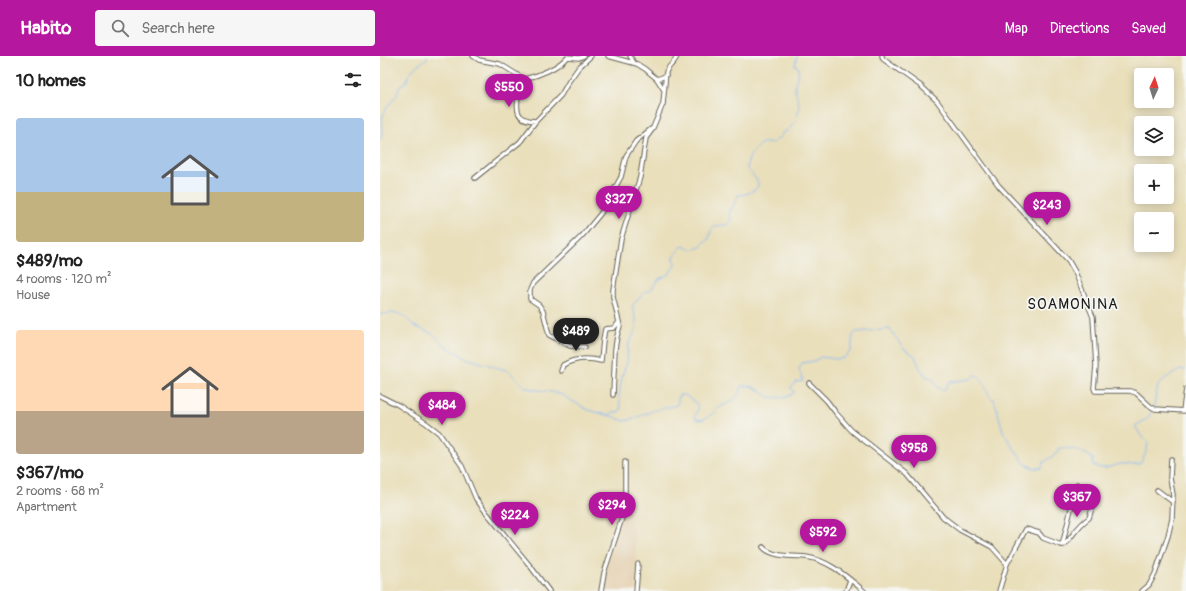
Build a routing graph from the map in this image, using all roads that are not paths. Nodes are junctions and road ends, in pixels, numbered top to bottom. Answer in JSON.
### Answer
{"nodes":[{"id":1,"x":474,"y":56,"type":"edge"},
{"id":2,"x":584,"y":56,"type":"edge"},
{"id":3,"x":591,"y":56,"type":"edge"},
{"id":4,"x":608,"y":56,"type":"edge"},
{"id":5,"x":630,"y":56,"type":"edge"},
{"id":6,"x":677,"y":56,"type":"edge"},
{"id":7,"x":882,"y":56,"type":"edge"},
{"id":8,"x":634,"y":63,"type":"junction"},
{"id":9,"x":666,"y":75,"type":"junction"},
{"id":10,"x":518,"y":76,"type":"junction"},
{"id":11,"x":657,"y":79,"type":"junction"},
{"id":12,"x":664,"y":90,"type":"junction"},
{"id":13,"x":536,"y":121,"type":"junction"},
{"id":14,"x":654,"y":127,"type":"junction"},
{"id":15,"x":475,"y":178,"type":"dead end"},
{"id":16,"x":619,"y":322,"type":"junction"},
{"id":17,"x":585,"y":347,"type":"dead end"},
{"id":18,"x":561,"y":370,"type":"dead end"},
{"id":19,"x":809,"y":383,"type":"dead end"},
{"id":20,"x":1186,"y":389,"type":"edge"},
{"id":21,"x":613,"y":395,"type":"dead end"},
{"id":22,"x":380,"y":396,"type":"edge"},
{"id":23,"x":1185,"y":411,"type":"edge"},
{"id":24,"x":1171,"y":458,"type":"dead end"},
{"id":25,"x":625,"y":462,"type":"dead end"},
{"id":26,"x":1077,"y":484,"type":"dead end"},
{"id":27,"x":1157,"y":490,"type":"dead end"},
{"id":28,"x":1173,"y":502,"type":"junction"},
{"id":29,"x":1093,"y":504,"type":"dead end"},
{"id":30,"x":1061,"y":545,"type":"junction"},
{"id":31,"x":763,"y":547,"type":"dead end"},
{"id":32,"x":638,"y":564,"type":"dead end"},
{"id":33,"x":1007,"y":564,"type":"junction"},
{"id":34,"x":850,"y":580,"type":"junction"},
{"id":35,"x":548,"y":591,"type":"edge"},
{"id":36,"x":601,"y":591,"type":"edge"},
{"id":37,"x":636,"y":591,"type":"edge"},
{"id":38,"x":846,"y":591,"type":"edge"},
{"id":39,"x":864,"y":591,"type":"edge"},
{"id":40,"x":999,"y":591,"type":"edge"},
{"id":41,"x":1142,"y":591,"type":"edge"}],
"edges":[{"from":1,"to":10,"type":"street"},
{"from":2,"to":10,"type":"street"},
{"from":3,"to":13,"type":"street"},
{"from":4,"to":8,"type":"street"},
{"from":5,"to":8,"type":"street"},
{"from":6,"to":9,"type":"street"},
{"from":7,"to":23,"type":"street"},
{"from":8,"to":11,"type":"street"},
{"from":9,"to":11,"type":"street"},
{"from":9,"to":12,"type":"street"},
{"from":10,"to":13,"type":"street"},
{"from":11,"to":12,"type":"street"},
{"from":12,"to":14,"type":"street"},
{"from":13,"to":15,"type":"street"},
{"from":14,"to":16,"type":"street"},
{"from":14,"to":17,"type":"street"},
{"from":16,"to":18,"type":"street"},
{"from":16,"to":21,"type":"street"},
{"from":19,"to":33,"type":"street"},
{"from":20,"to":23,"type":"street"},
{"from":22,"to":35,"type":"street"},
{"from":24,"to":28,"type":"street"},
{"from":25,"to":36,"type":"street"},
{"from":26,"to":30,"type":"street"},
{"from":27,"to":28,"type":"street"},
{"from":28,"to":41,"type":"street"},
{"from":29,"to":30,"type":"street"},
{"from":30,"to":33,"type":"street"},
{"from":31,"to":34,"type":"street"},
{"from":32,"to":37,"type":"street"},
{"from":33,"to":40,"type":"street"},
{"from":34,"to":38,"type":"street"},
{"from":34,"to":39,"type":"street"}]}
